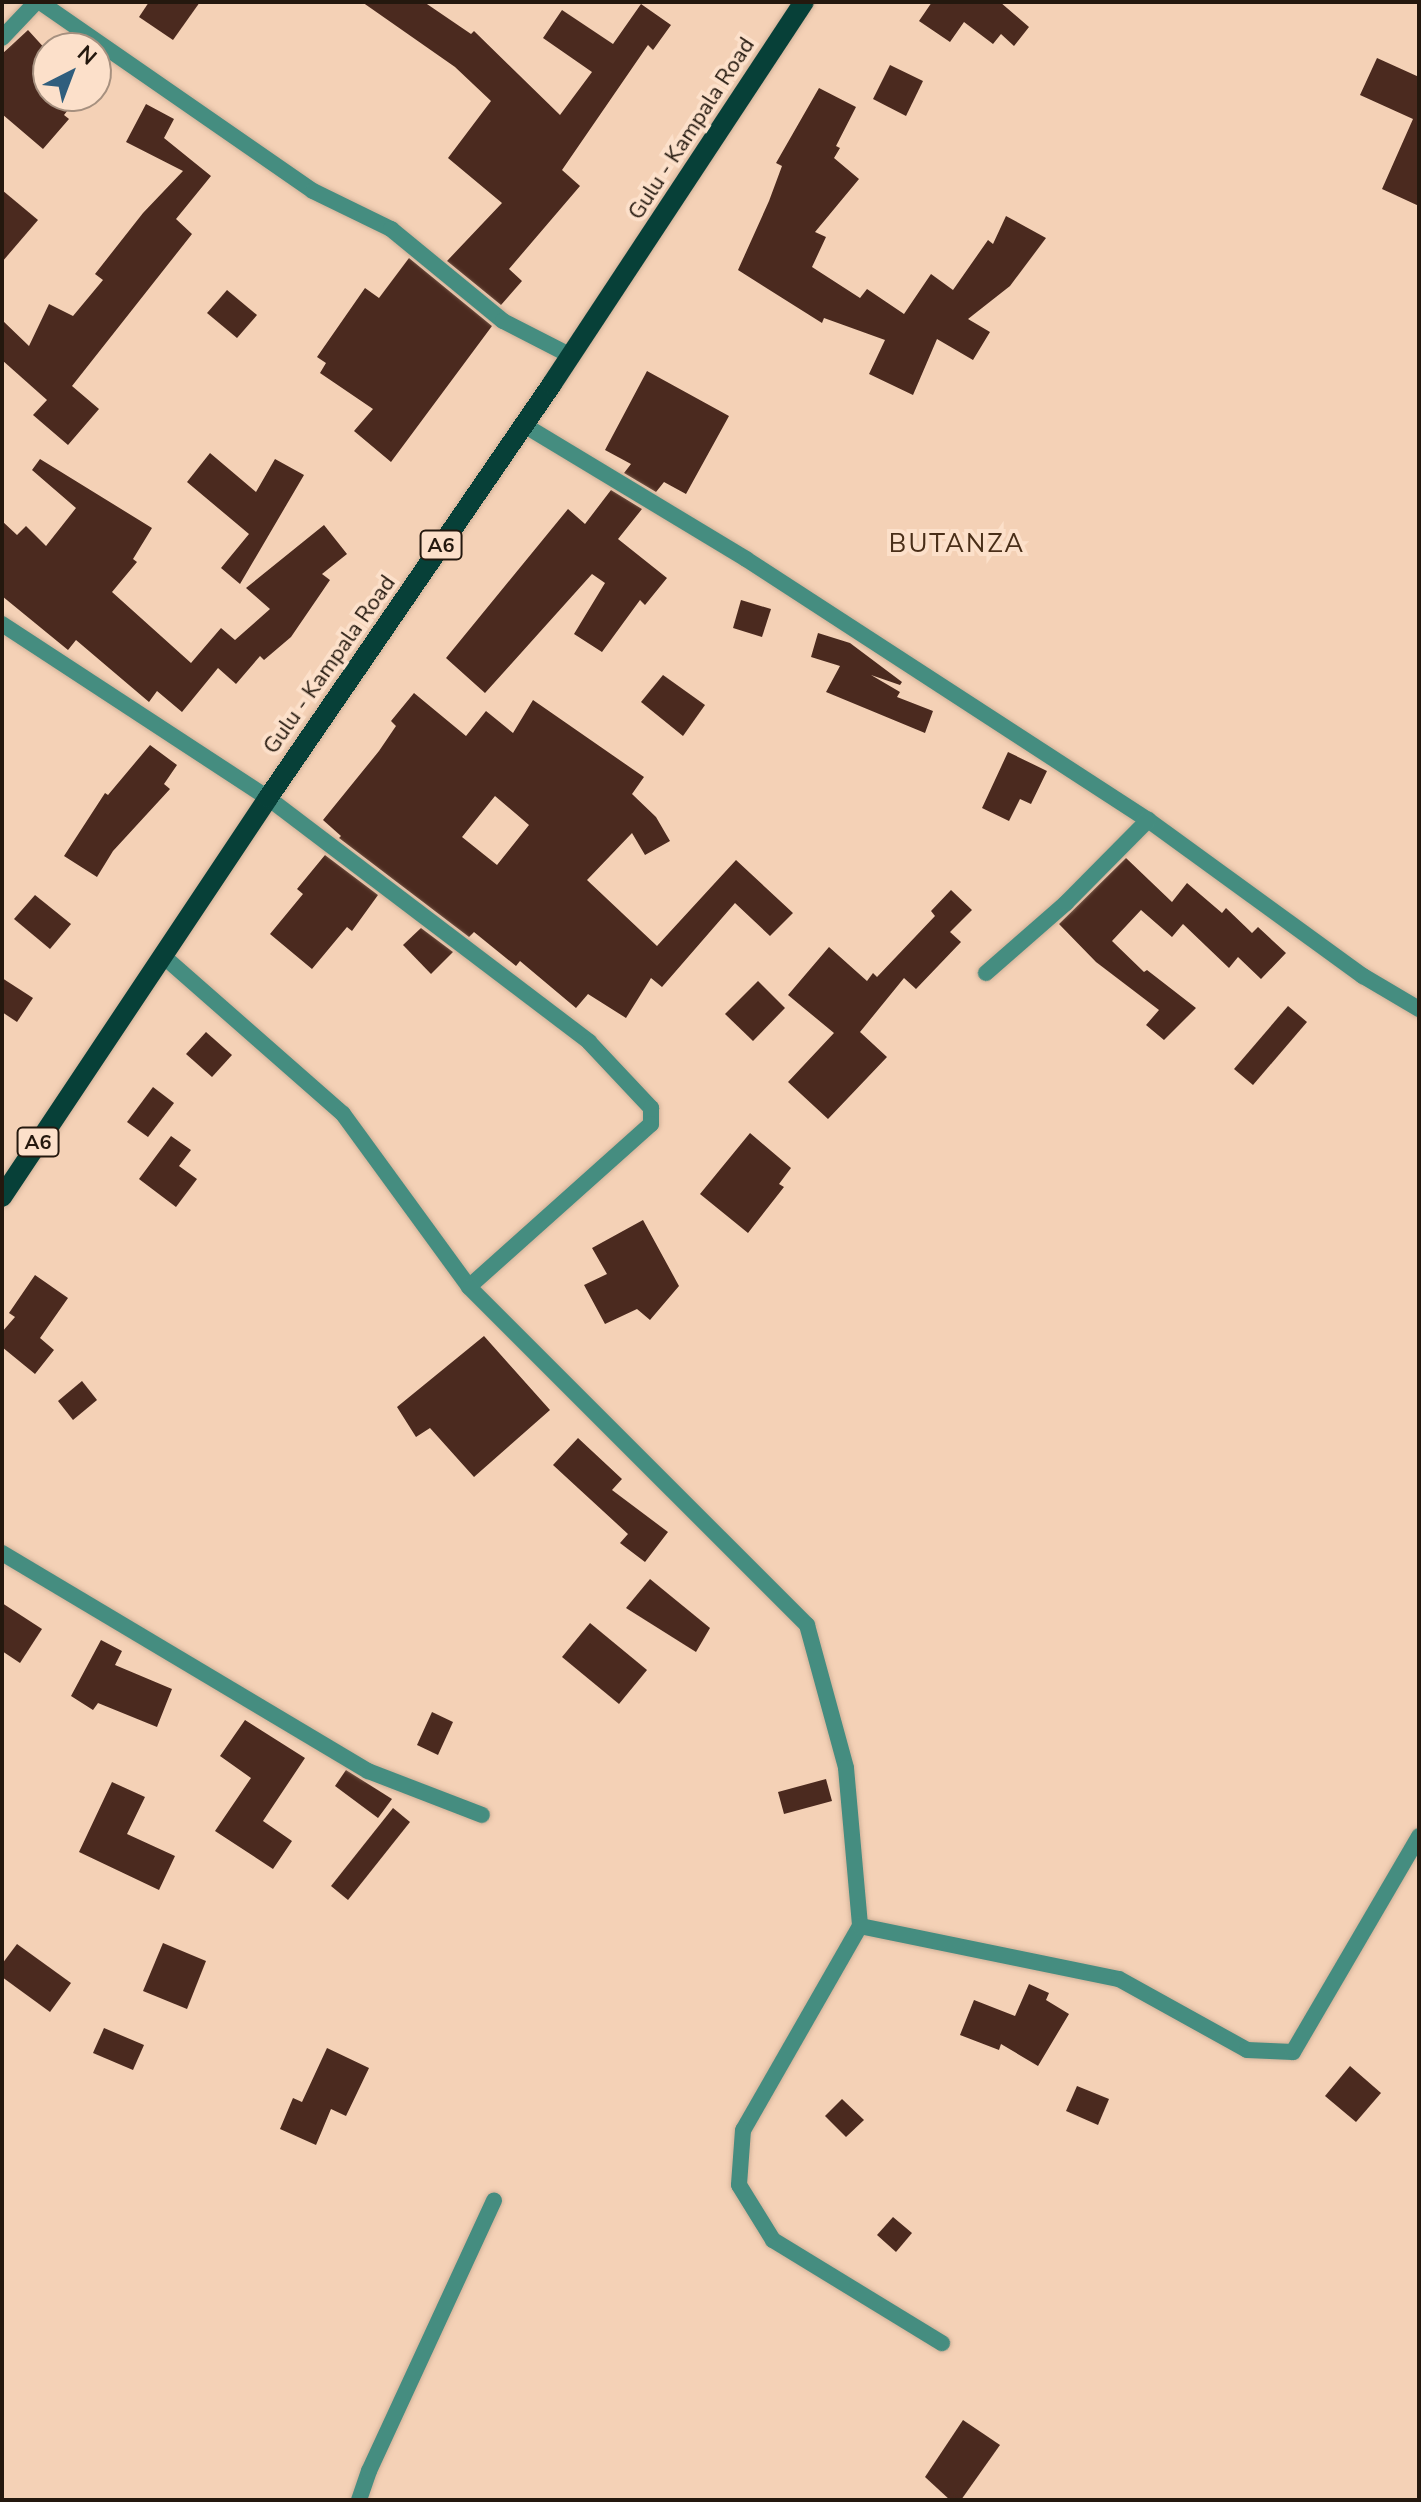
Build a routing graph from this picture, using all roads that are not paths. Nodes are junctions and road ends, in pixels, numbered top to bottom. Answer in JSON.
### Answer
{"nodes":[{"id":1,"x":38,"y":2,"type":"edge"},
{"id":2,"x":804,"y":2,"type":"edge"},
{"id":3,"x":2,"y":38,"type":"edge"},
{"id":4,"x":571,"y":356,"type":"junction"},
{"id":5,"x":524,"y":425,"type":"junction"},
{"id":6,"x":2,"y":624,"type":"edge"},
{"id":7,"x":268,"y":798,"type":"junction"},
{"id":8,"x":1148,"y":820,"type":"junction"},
{"id":9,"x":162,"y":955,"type":"junction"},
{"id":10,"x":986,"y":973,"type":"dead end"},
{"id":11,"x":1419,"y":1009,"type":"edge"},
{"id":12,"x":2,"y":1197,"type":"edge"},
{"id":13,"x":469,"y":1287,"type":"junction"},
{"id":14,"x":2,"y":1553,"type":"edge"},
{"id":15,"x":482,"y":1815,"type":"dead end"},
{"id":16,"x":1419,"y":1836,"type":"edge"},
{"id":17,"x":860,"y":1926,"type":"junction"},
{"id":18,"x":494,"y":2200,"type":"dead end"},
{"id":19,"x":942,"y":2343,"type":"dead end"},
{"id":20,"x":359,"y":2500,"type":"edge"}],
"edges":[{"from":1,"to":3,"type":"street"},
{"from":1,"to":4,"type":"street"},
{"from":2,"to":4,"type":"main road","name":"Gulu - Kampala Road","number":"A6"},
{"from":4,"to":5,"type":"main road","name":"Gulu - Kampala Road","number":"A6"},
{"from":5,"to":7,"type":"main road","name":"Gulu - Kampala Road","number":"A6"},
{"from":5,"to":8,"type":"street"},
{"from":6,"to":7,"type":"street"},
{"from":7,"to":9,"type":"main road","name":"Gulu - Kampala Road","number":"A6"},
{"from":7,"to":13,"type":"street"},
{"from":8,"to":10,"type":"street"},
{"from":8,"to":11,"type":"street"},
{"from":9,"to":12,"type":"main road","name":"Gulu - Kampala Road","number":"A6"},
{"from":9,"to":13,"type":"street"},
{"from":13,"to":17,"type":"street"},
{"from":14,"to":15,"type":"street"},
{"from":16,"to":17,"type":"street"},
{"from":17,"to":19,"type":"street"},
{"from":18,"to":20,"type":"street"}]}
